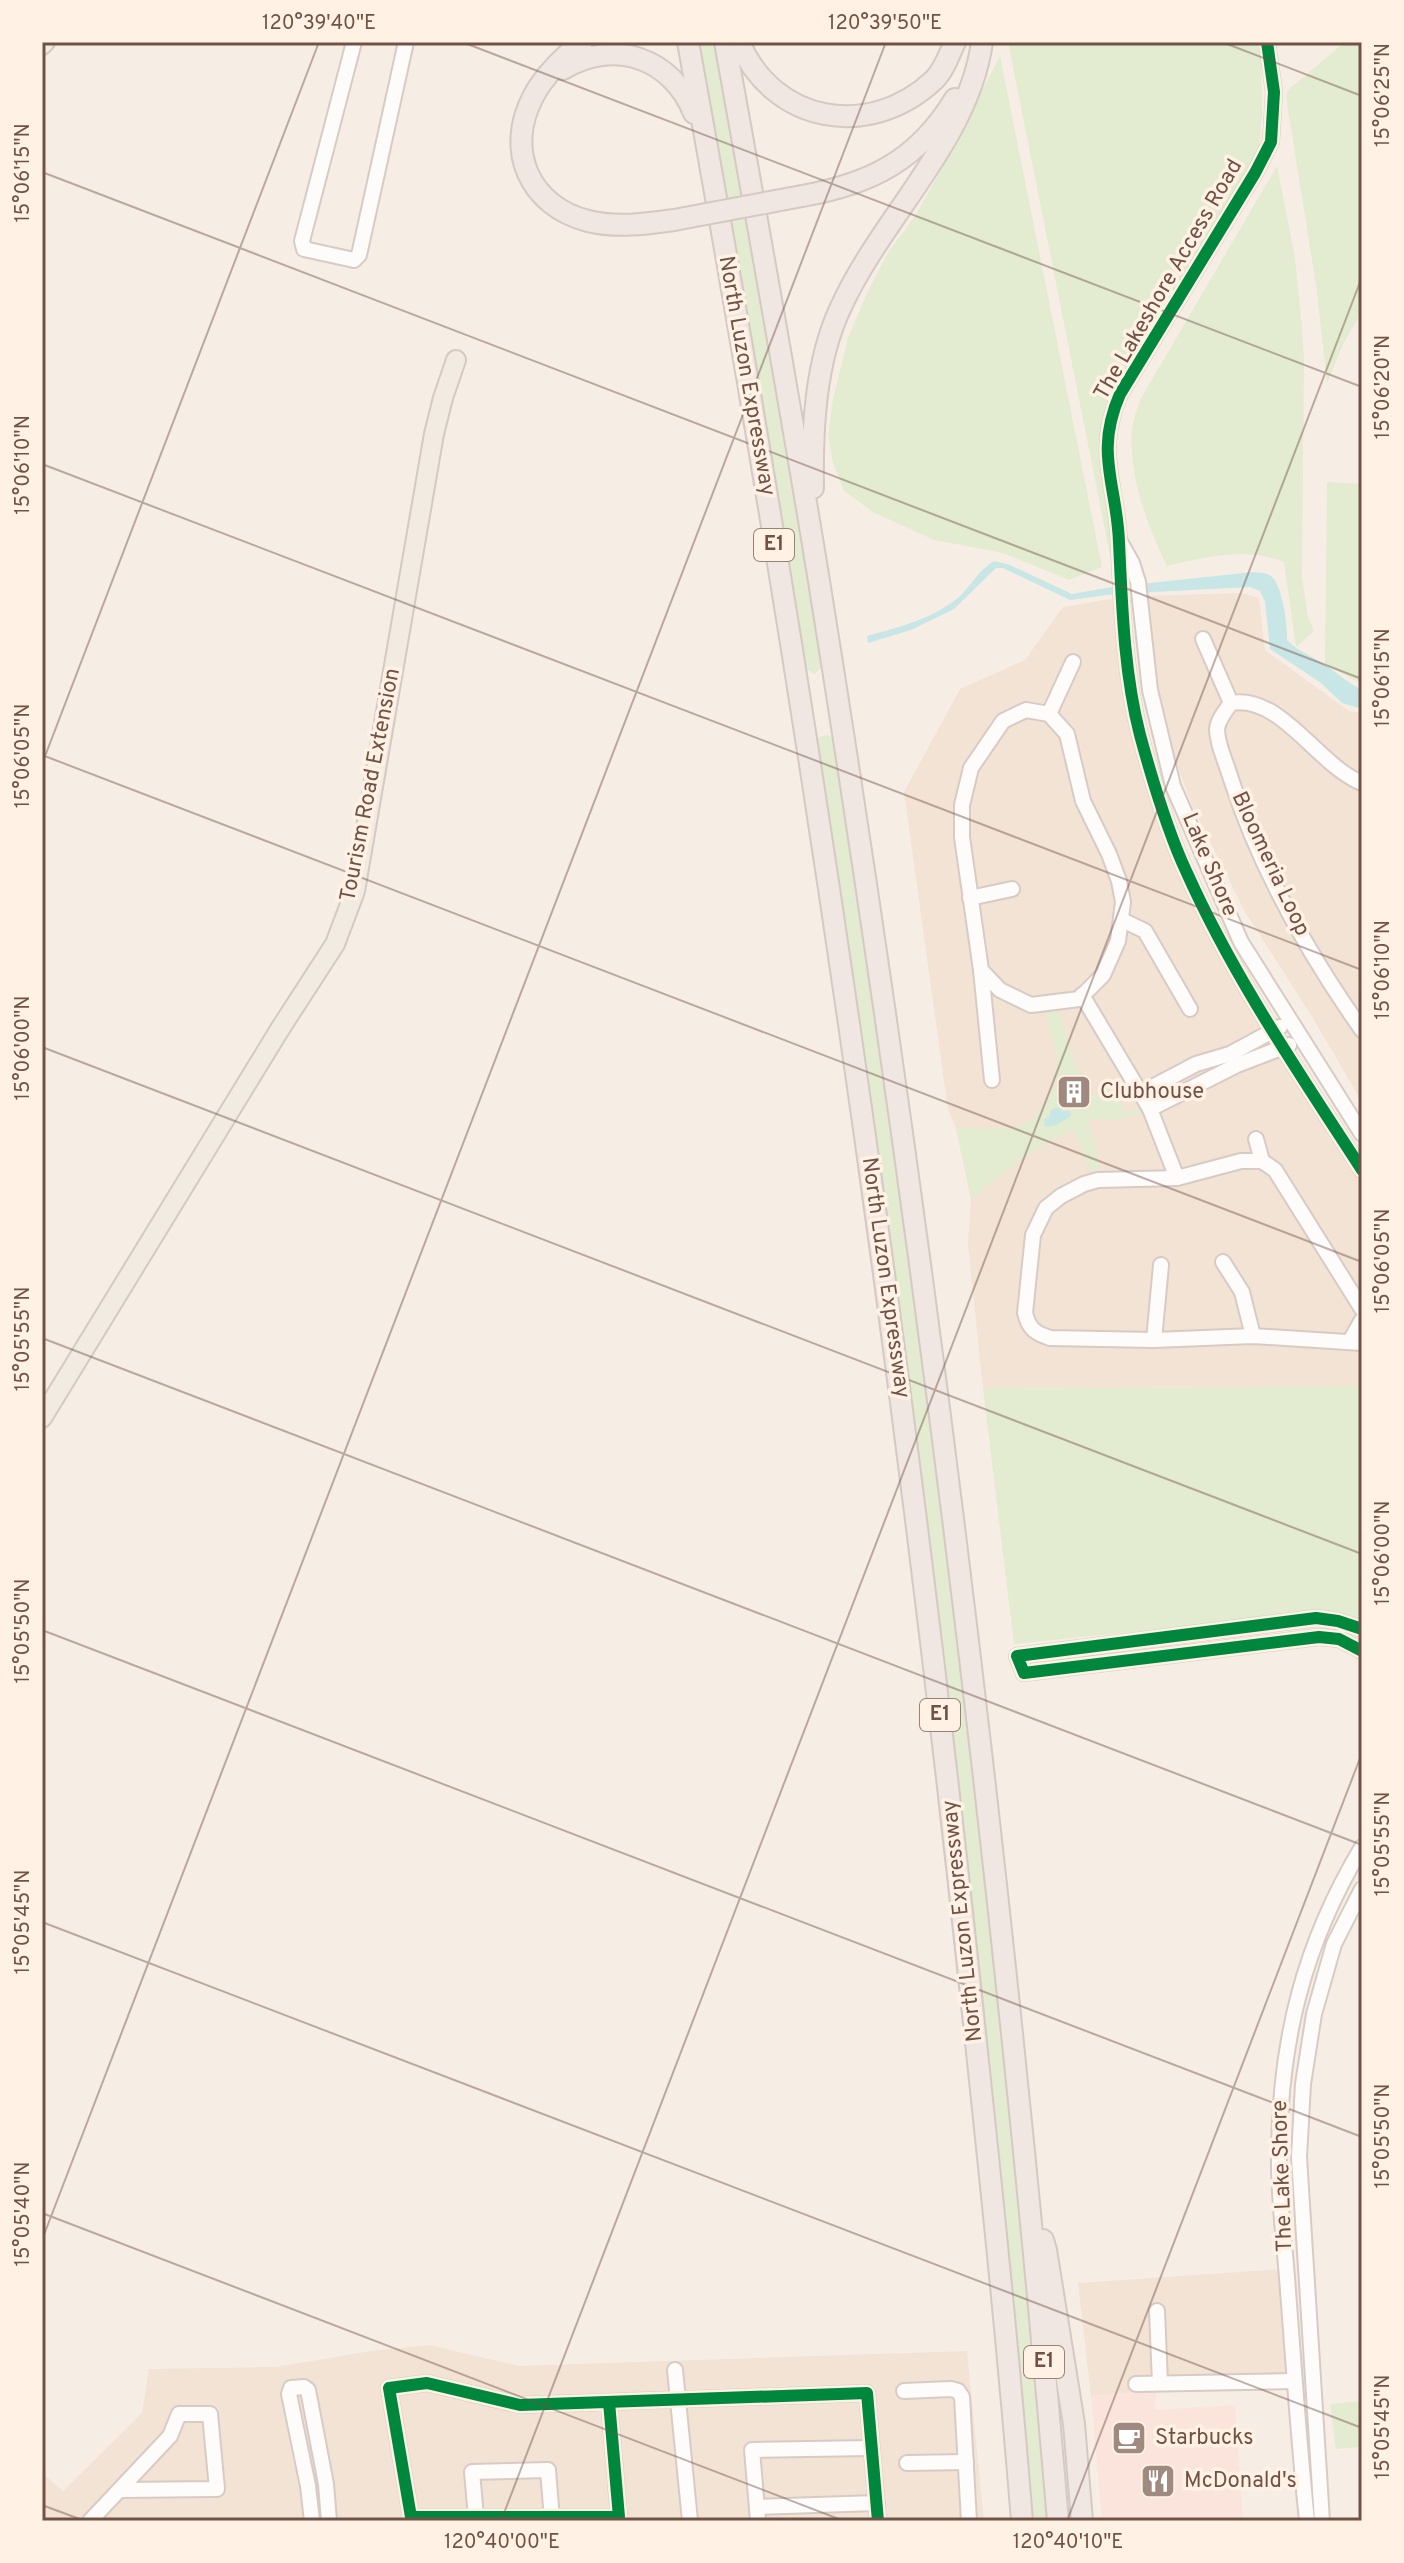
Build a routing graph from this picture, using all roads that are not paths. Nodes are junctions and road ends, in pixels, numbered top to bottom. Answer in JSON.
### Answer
{"nodes":[{"id":1,"x":354,"y":42,"type":"edge"},
{"id":2,"x":406,"y":42,"type":"edge"},
{"id":3,"x":582,"y":42,"type":"edge"},
{"id":4,"x":688,"y":42,"type":"edge"},
{"id":5,"x":725,"y":42,"type":"edge"},
{"id":6,"x":739,"y":42,"type":"edge"},
{"id":7,"x":955,"y":42,"type":"edge"},
{"id":8,"x":975,"y":42,"type":"edge"},
{"id":9,"x":982,"y":42,"type":"edge"},
{"id":10,"x":1267,"y":42,"type":"edge"},
{"id":11,"x":540,"y":85,"type":"junction"},
{"id":12,"x":713,"y":178,"type":"junction"},
{"id":13,"x":456,"y":360,"type":"dead end"},
{"id":14,"x":1119,"y":540,"type":"junction"},
{"id":15,"x":817,"y":567,"type":"junction"},
{"id":16,"x":1203,"y":639,"type":"dead end"},
{"id":17,"x":1073,"y":662,"type":"dead end"},
{"id":18,"x":1231,"y":703,"type":"junction"},
{"id":19,"x":1049,"y":714,"type":"junction"},
{"id":20,"x":1362,"y":783,"type":"edge"},
{"id":21,"x":1012,"y":889,"type":"dead end"},
{"id":22,"x":970,"y":898,"type":"junction"},
{"id":23,"x":1122,"y":920,"type":"junction"},
{"id":24,"x":981,"y":970,"type":"junction"},
{"id":25,"x":1082,"y":995,"type":"junction"},
{"id":26,"x":1190,"y":1009,"type":"dead end"},
{"id":27,"x":1290,"y":1020,"type":"junction"},
{"id":28,"x":1362,"y":1030,"type":"edge"},
{"id":29,"x":1274,"y":1031,"type":"junction"},
{"id":30,"x":1301,"y":1040,"type":"junction"},
{"id":31,"x":1283,"y":1048,"type":"junction"},
{"id":32,"x":1233,"y":1060,"type":"junction"},
{"id":33,"x":992,"y":1080,"type":"dead end"},
{"id":34,"x":1141,"y":1093,"type":"junction"},
{"id":35,"x":1150,"y":1109,"type":"junction"},
{"id":36,"x":1362,"y":1134,"type":"edge"},
{"id":37,"x":1256,"y":1139,"type":"dead end"},
{"id":38,"x":1262,"y":1161,"type":"junction"},
{"id":39,"x":1362,"y":1170,"type":"edge"},
{"id":40,"x":1177,"y":1178,"type":"junction"},
{"id":41,"x":1223,"y":1262,"type":"dead end"},
{"id":42,"x":1161,"y":1265,"type":"dead end"},
{"id":43,"x":1362,"y":1309,"type":"edge"},
{"id":44,"x":1362,"y":1320,"type":"edge"},
{"id":45,"x":1253,"y":1336,"type":"junction"},
{"id":46,"x":1154,"y":1340,"type":"junction"},
{"id":47,"x":1356,"y":1342,"type":"edge"},
{"id":48,"x":42,"y":1418,"type":"edge"},
{"id":49,"x":1316,"y":1618,"type":"junction"},
{"id":50,"x":1362,"y":1629,"type":"edge"},
{"id":51,"x":1319,"y":1637,"type":"junction"},
{"id":52,"x":1362,"y":1651,"type":"edge"},
{"id":53,"x":1362,"y":1847,"type":"edge"},
{"id":54,"x":1343,"y":1878,"type":"junction"},
{"id":55,"x":1362,"y":1888,"type":"edge"},
{"id":56,"x":1028,"y":2202,"type":"junction"},
{"id":57,"x":1157,"y":2311,"type":"dead end"},
{"id":58,"x":675,"y":2370,"type":"dead end"},
{"id":59,"x":1294,"y":2381,"type":"junction"},
{"id":60,"x":1160,"y":2383,"type":"junction"},
{"id":61,"x":1136,"y":2384,"type":"dead end"},
{"id":62,"x":904,"y":2391,"type":"dead end"},
{"id":63,"x":678,"y":2401,"type":"junction"},
{"id":64,"x":609,"y":2402,"type":"junction"},
{"id":65,"x":1316,"y":2433,"type":"junction"},
{"id":66,"x":1298,"y":2434,"type":"junction"},
{"id":67,"x":870,"y":2448,"type":"junction"},
{"id":68,"x":966,"y":2462,"type":"junction"},
{"id":69,"x":907,"y":2463,"type":"dead end"},
{"id":70,"x":120,"y":2490,"type":"junction"},
{"id":71,"x":877,"y":2503,"type":"junction"},
{"id":72,"x":758,"y":2514,"type":"edge"},
{"id":73,"x":476,"y":2517,"type":"junction"},
{"id":74,"x":552,"y":2519,"type":"junction"},
{"id":75,"x":519,"y":2520,"type":"edge"},
{"id":76,"x":90,"y":2521,"type":"edge"},
{"id":77,"x":312,"y":2521,"type":"edge"},
{"id":78,"x":329,"y":2521,"type":"edge"},
{"id":79,"x":690,"y":2521,"type":"edge"},
{"id":80,"x":878,"y":2521,"type":"edge"},
{"id":81,"x":969,"y":2521,"type":"edge"},
{"id":82,"x":1022,"y":2521,"type":"edge"},
{"id":83,"x":1058,"y":2521,"type":"edge"},
{"id":84,"x":1082,"y":2521,"type":"edge"},
{"id":85,"x":1307,"y":2521,"type":"edge"},
{"id":86,"x":1322,"y":2521,"type":"edge"}],
"edges":[{"from":1,"to":2,"type":"street"},
{"from":3,"to":11,"type":"highway"},
{"from":4,"to":12,"type":"highway","name":"North Luzon Expressway","number":"E1"},
{"from":5,"to":15,"type":"highway","name":"North Luzon Expressway","number":"E1"},
{"from":6,"to":7,"type":"highway"},
{"from":8,"to":11,"type":"highway","bridge":true},
{"from":9,"to":15,"type":"highway"},
{"from":10,"to":14,"type":"street","name":"The Lakeshore Access Road"},
{"from":11,"to":12,"type":"highway"},
{"from":12,"to":82,"type":"highway","name":"North Luzon Expressway","number":"E1"},
{"from":13,"to":48,"type":"main road","name":"Tourism Road Extension"},
{"from":14,"to":27,"type":"street","name":"Lake Shore"},
{"from":14,"to":29,"type":"street","name":"Lake Shore"},
{"from":15,"to":56,"type":"highway","name":"North Luzon Expressway","number":"E1"},
{"from":16,"to":18,"type":"street"},
{"from":17,"to":19,"type":"street"},
{"from":18,"to":20,"type":"street"},
{"from":18,"to":28,"type":"street","name":"Bloomeria Loop"},
{"from":19,"to":22,"type":"street"},
{"from":19,"to":23,"type":"street"},
{"from":21,"to":22,"type":"street"},
{"from":22,"to":24,"type":"street"},
{"from":23,"to":25,"type":"street"},
{"from":23,"to":26,"type":"street"},
{"from":24,"to":25,"type":"street"},
{"from":24,"to":33,"type":"street"},
{"from":25,"to":34,"type":"street"},
{"from":27,"to":29,"type":"street"},
{"from":27,"to":30,"type":"street","name":"Lake Shore"},
{"from":29,"to":31,"type":"street","name":"Lake Shore"},
{"from":29,"to":32,"type":"street"},
{"from":30,"to":31,"type":"street"},
{"from":30,"to":36,"type":"street","name":"Lake Shore"},
{"from":31,"to":32,"type":"street"},
{"from":31,"to":39,"type":"street","name":"Lake Shore"},
{"from":32,"to":34,"type":"street"},
{"from":32,"to":35,"type":"street"},
{"from":34,"to":35,"type":"street"},
{"from":35,"to":40,"type":"street"},
{"from":37,"to":38,"type":"street"},
{"from":38,"to":40,"type":"street"},
{"from":38,"to":43,"type":"street"},
{"from":40,"to":46,"type":"street"},
{"from":41,"to":45,"type":"street"},
{"from":42,"to":46,"type":"street"},
{"from":44,"to":47,"type":"street"},
{"from":45,"to":46,"type":"street"},
{"from":45,"to":47,"type":"street"},
{"from":49,"to":50,"type":"street"},
{"from":49,"to":51,"type":"street"},
{"from":49,"to":51,"type":"street"},
{"from":51,"to":52,"type":"street"},
{"from":53,"to":54,"type":"street","name":"The Lake Shore"},
{"from":54,"to":55,"type":"street"},
{"from":54,"to":59,"type":"street","name":"The Lake Shore"},
{"from":55,"to":65,"type":"street","name":"The Lake Shore"},
{"from":56,"to":83,"type":"highway","name":"North Luzon Expressway","number":"E1"},
{"from":56,"to":84,"type":"highway"},
{"from":57,"to":60,"type":"street"},
{"from":58,"to":63,"type":"street"},
{"from":59,"to":60,"type":"street"},
{"from":59,"to":66,"type":"street","name":"The Lake Shore"},
{"from":60,"to":61,"type":"street"},
{"from":62,"to":68,"type":"street"},
{"from":63,"to":64,"type":"street"},
{"from":63,"to":67,"type":"street"},
{"from":63,"to":79,"type":"street"},
{"from":64,"to":73,"type":"street"},
{"from":64,"to":74,"type":"street"},
{"from":65,"to":66,"type":"street"},
{"from":65,"to":86,"type":"street","name":"The Lake Shore"},
{"from":66,"to":85,"type":"street","name":"The Lake Shore"},
{"from":67,"to":71,"type":"street"},
{"from":67,"to":72,"type":"street"},
{"from":68,"to":69,"type":"street"},
{"from":68,"to":81,"type":"street"},
{"from":70,"to":70,"type":"street"},
{"from":70,"to":76,"type":"street"},
{"from":71,"to":72,"type":"street"},
{"from":71,"to":80,"type":"street"},
{"from":73,"to":74,"type":"street"},
{"from":73,"to":75,"type":"street"},
{"from":74,"to":75,"type":"street"},
{"from":77,"to":78,"type":"street"}]}
